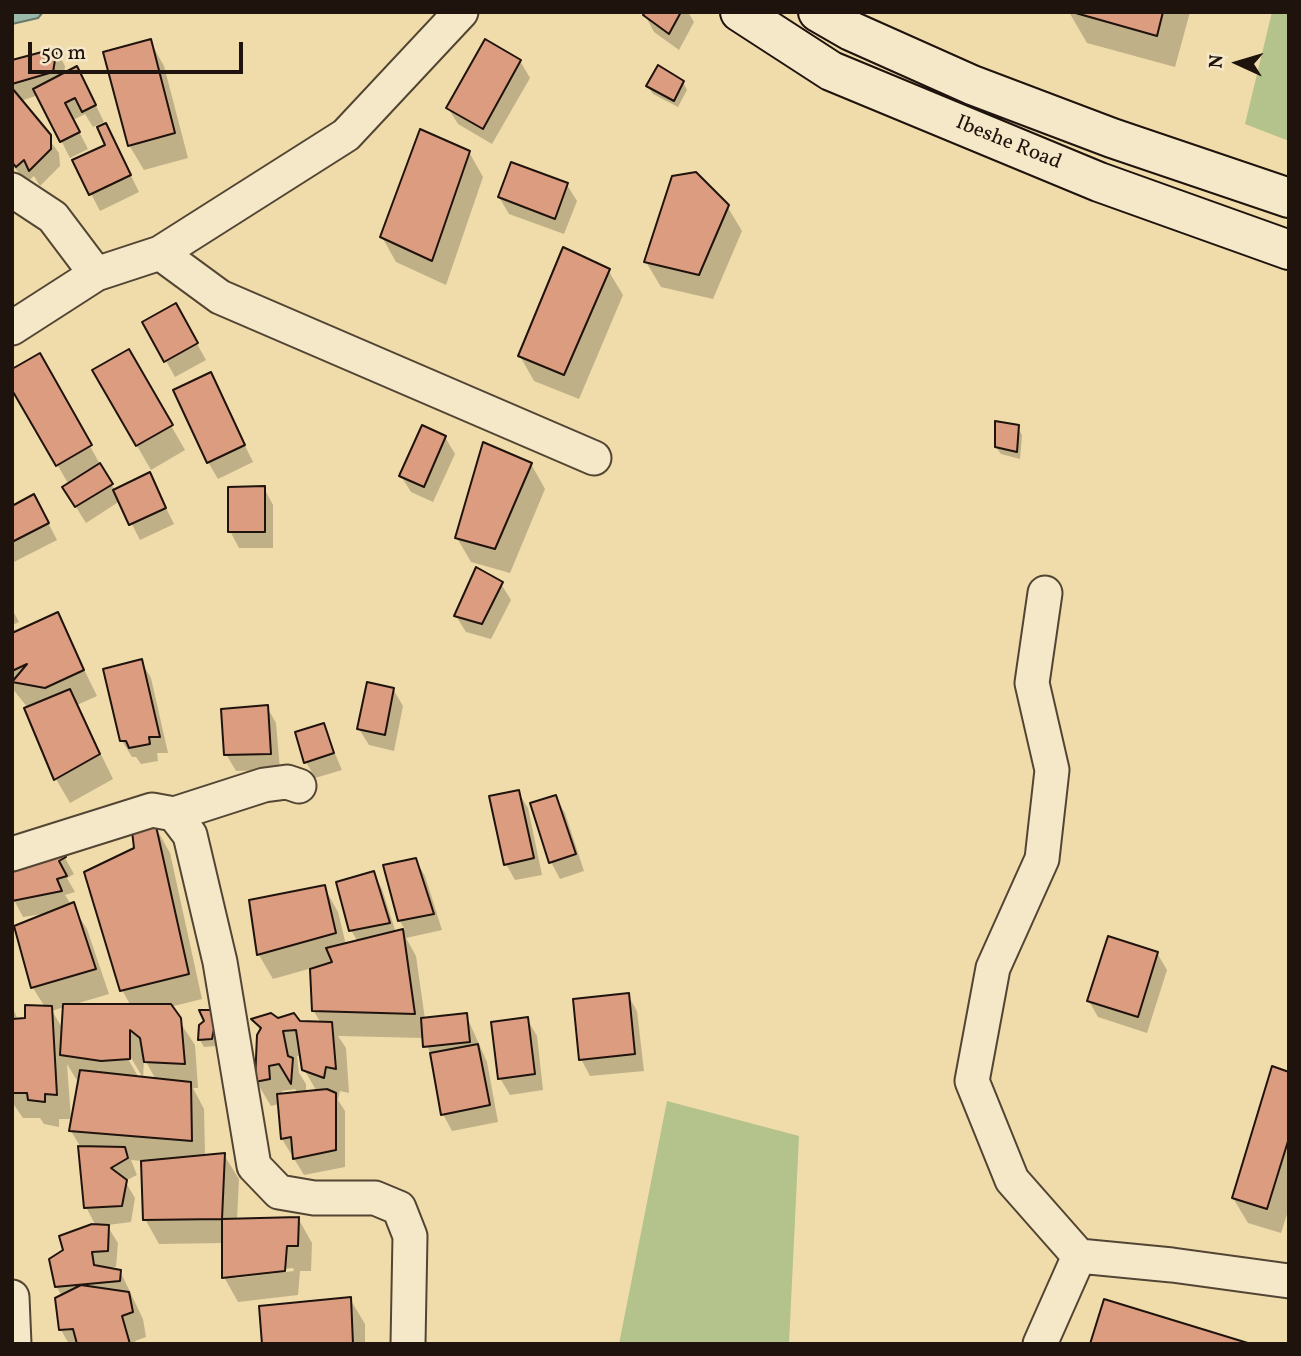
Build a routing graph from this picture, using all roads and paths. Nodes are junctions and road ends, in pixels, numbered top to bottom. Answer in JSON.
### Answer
{"nodes":[{"id":1,"x":461,"y":12,"type":"edge"},
{"id":2,"x":740,"y":12,"type":"edge"},
{"id":3,"x":818,"y":12,"type":"edge"},
{"id":4,"x":12,"y":190,"type":"edge"},
{"id":5,"x":1289,"y":198,"type":"edge"},
{"id":6,"x":1289,"y":250,"type":"edge"},
{"id":7,"x":160,"y":253,"type":"junction"},
{"id":8,"x":96,"y":274,"type":"junction"},
{"id":9,"x":12,"y":328,"type":"edge"},
{"id":10,"x":594,"y":458,"type":"dead end"},
{"id":11,"x":1045,"y":593,"type":"dead end"},
{"id":12,"x":299,"y":786,"type":"dead end"},
{"id":13,"x":174,"y":814,"type":"junction"},
{"id":14,"x":12,"y":854,"type":"edge"},
{"id":15,"x":1079,"y":1256,"type":"junction"},
{"id":16,"x":1289,"y":1281,"type":"edge"},
{"id":17,"x":12,"y":1297,"type":"edge"},
{"id":18,"x":14,"y":1344,"type":"edge"},
{"id":19,"x":408,"y":1344,"type":"edge"},
{"id":20,"x":1040,"y":1344,"type":"edge"}],
"edges":[{"from":1,"to":7,"type":"street"},
{"from":2,"to":6,"type":"main road","name":"Ibeshe Road"},
{"from":3,"to":5,"type":"main road","name":"Ibeshe Road"},
{"from":4,"to":8,"type":"street"},
{"from":7,"to":8,"type":"street"},
{"from":7,"to":10,"type":"street"},
{"from":8,"to":9,"type":"street"},
{"from":11,"to":15,"type":"street"},
{"from":12,"to":13,"type":"street"},
{"from":13,"to":14,"type":"street"},
{"from":13,"to":19,"type":"street"},
{"from":15,"to":16,"type":"street"},
{"from":15,"to":20,"type":"street"},
{"from":17,"to":18,"type":"street"}]}
